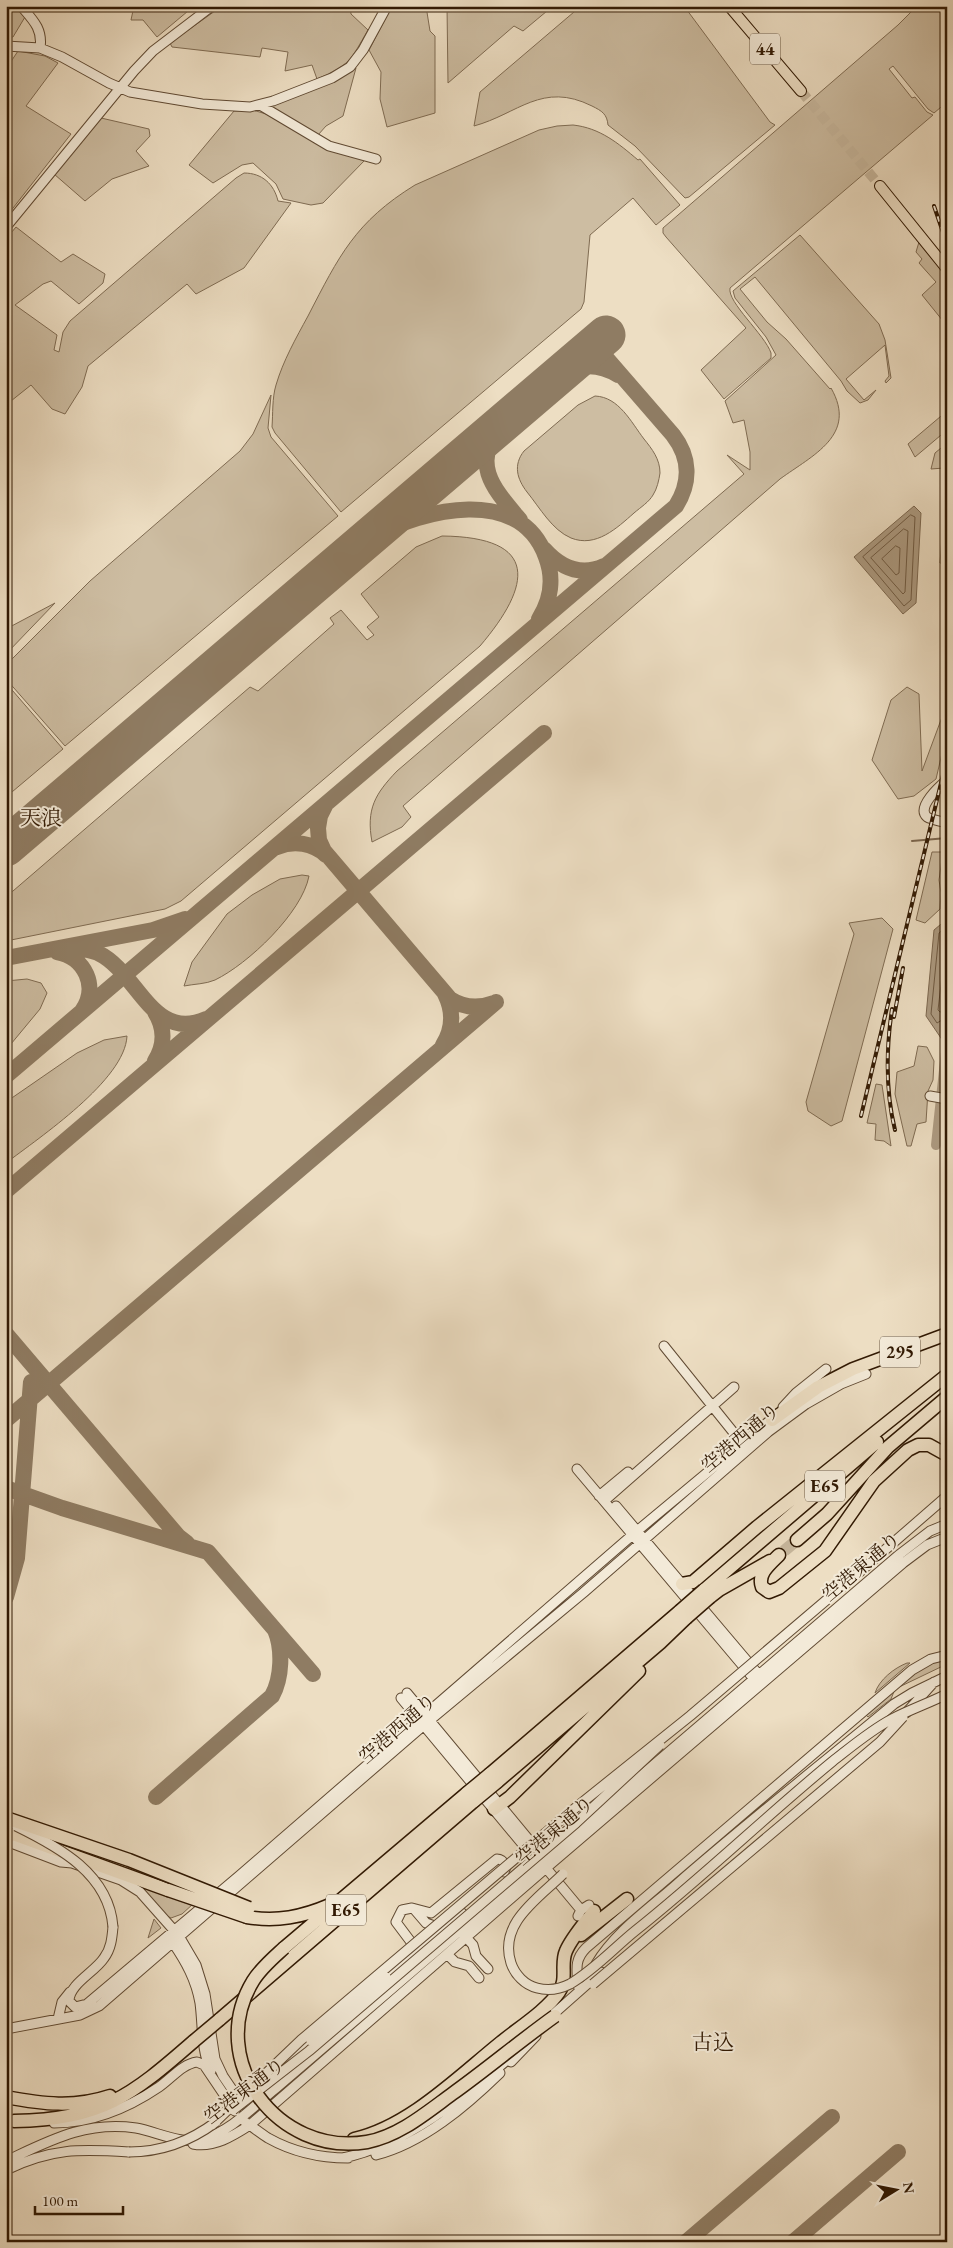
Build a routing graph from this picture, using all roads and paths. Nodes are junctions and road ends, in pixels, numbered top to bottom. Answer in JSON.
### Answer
{"nodes":[{"id":1,"x":21,"y":6,"type":"edge"},
{"id":2,"x":212,"y":6,"type":"edge"},
{"id":3,"x":387,"y":6,"type":"edge"},
{"id":4,"x":729,"y":6,"type":"edge"},
{"id":5,"x":6,"y":46,"type":"edge"},
{"id":6,"x":40,"y":48,"type":"junction"},
{"id":7,"x":119,"y":88,"type":"junction"},
{"id":8,"x":801,"y":91,"type":"tunnel mouth"},
{"id":9,"x":260,"y":105,"type":"junction"},
{"id":10,"x":376,"y":159,"type":"dead end"},
{"id":11,"x":880,"y":186,"type":"tunnel mouth"},
{"id":12,"x":6,"y":227,"type":"edge"},
{"id":13,"x":947,"y":269,"type":"edge"},
{"id":14,"x":947,"y":780,"type":"edge"},
{"id":15,"x":947,"y":823,"type":"edge"},
{"id":16,"x":930,"y":1096,"type":"dead end"},
{"id":17,"x":947,"y":1099,"type":"edge"},
{"id":18,"x":947,"y":1334,"type":"edge"},
{"id":19,"x":664,"y":1346,"type":"dead end"},
{"id":20,"x":826,"y":1369,"type":"dead end"},
{"id":21,"x":866,"y":1374,"type":"dead end"},
{"id":22,"x":947,"y":1375,"type":"edge"},
{"id":23,"x":947,"y":1383,"type":"edge"},
{"id":24,"x":734,"y":1387,"type":"dead end"},
{"id":25,"x":947,"y":1397,"type":"edge"},
{"id":26,"x":711,"y":1404,"type":"junction"},
{"id":27,"x":772,"y":1420,"type":"junction"},
{"id":28,"x":745,"y":1447,"type":"junction"},
{"id":29,"x":947,"y":1455,"type":"edge"},
{"id":30,"x":579,"y":1467,"type":"dead end"},
{"id":31,"x":947,"y":1496,"type":"edge"},
{"id":32,"x":604,"y":1497,"type":"junction"},
{"id":33,"x":947,"y":1524,"type":"edge"},
{"id":34,"x":635,"y":1533,"type":"junction"},
{"id":35,"x":947,"y":1537,"type":"edge"},
{"id":36,"x":797,"y":1540,"type":"tunnel mouth"},
{"id":37,"x":642,"y":1542,"type":"junction"},
{"id":38,"x":682,"y":1584,"type":"junction"},
{"id":39,"x":707,"y":1593,"type":"junction"},
{"id":40,"x":683,"y":1614,"type":"junction"},
{"id":41,"x":660,"y":1643,"type":"junction"},
{"id":42,"x":947,"y":1655,"type":"edge"},
{"id":43,"x":947,"y":1676,"type":"edge"},
{"id":44,"x":758,"y":1679,"type":"junction"},
{"id":45,"x":934,"y":1682,"type":"junction"},
{"id":46,"x":947,"y":1694,"type":"edge"},
{"id":47,"x":404,"y":1696,"type":"dead end"},
{"id":48,"x":906,"y":1713,"type":"junction"},
{"id":49,"x":425,"y":1720,"type":"junction"},
{"id":50,"x":631,"y":1767,"type":"junction"},
{"id":51,"x":494,"y":1778,"type":"junction"},
{"id":52,"x":471,"y":1797,"type":"junction"},
{"id":53,"x":498,"y":1807,"type":"junction"},
{"id":54,"x":6,"y":1818,"type":"edge"},
{"id":55,"x":6,"y":1822,"type":"edge"},
{"id":56,"x":6,"y":1834,"type":"edge"},
{"id":57,"x":6,"y":1841,"type":"edge"},
{"id":58,"x":543,"y":1863,"type":"junction"},
{"id":59,"x":563,"y":1874,"type":"dead end"},
{"id":60,"x":361,"y":1884,"type":"junction"},
{"id":61,"x":626,"y":1899,"type":"dead end"},
{"id":62,"x":592,"y":1908,"type":"joint"},
{"id":63,"x":414,"y":1909,"type":"junction"},
{"id":64,"x":248,"y":1913,"type":"junction"},
{"id":65,"x":634,"y":1932,"type":"junction"},
{"id":66,"x":456,"y":1935,"type":"junction"},
{"id":67,"x":175,"y":1937,"type":"junction"},
{"id":68,"x":467,"y":1937,"type":"junction"},
{"id":69,"x":573,"y":1941,"type":"junction"},
{"id":70,"x":417,"y":1950,"type":"junction"},
{"id":71,"x":447,"y":1954,"type":"junction"},
{"id":72,"x":488,"y":1969,"type":"dead end"},
{"id":73,"x":479,"y":1978,"type":"dead end"},
{"id":74,"x":593,"y":1984,"type":"junction"},
{"id":75,"x":72,"y":1990,"type":"junction"},
{"id":76,"x":578,"y":1991,"type":"junction"},
{"id":77,"x":555,"y":2014,"type":"junction"},
{"id":78,"x":58,"y":2019,"type":"junction"},
{"id":79,"x":6,"y":2029,"type":"edge"},
{"id":80,"x":211,"y":2039,"type":"junction"},
{"id":81,"x":199,"y":2045,"type":"junction"},
{"id":82,"x":500,"y":2045,"type":"junction"},
{"id":83,"x":171,"y":2062,"type":"junction"},
{"id":84,"x":185,"y":2066,"type":"junction"},
{"id":85,"x":217,"y":2083,"type":"junction"},
{"id":86,"x":252,"y":2092,"type":"junction"},
{"id":87,"x":6,"y":2097,"type":"edge"},
{"id":88,"x":97,"y":2113,"type":"junction"},
{"id":89,"x":244,"y":2115,"type":"junction"},
{"id":90,"x":10,"y":2120,"type":"edge"},
{"id":91,"x":250,"y":2125,"type":"junction"},
{"id":92,"x":162,"y":2134,"type":"junction"},
{"id":93,"x":332,"y":2141,"type":"junction"},
{"id":94,"x":343,"y":2158,"type":"junction"},
{"id":95,"x":6,"y":2161,"type":"edge"},
{"id":96,"x":6,"y":2170,"type":"edge"}],
"edges":[{"from":1,"to":6,"type":"street"},
{"from":2,"to":7,"type":"street"},
{"from":3,"to":9,"type":"street"},
{"from":4,"to":8,"type":"main road","number":"44"},
{"from":5,"to":6,"type":"street"},
{"from":6,"to":7,"type":"street"},
{"from":7,"to":9,"type":"street"},
{"from":7,"to":12,"type":"street"},
{"from":9,"to":10,"type":"street"},
{"from":11,"to":13,"type":"main road"},
{"from":14,"to":15,"type":"street"},
{"from":16,"to":17,"type":"street"},
{"from":18,"to":27,"type":"highway","number":"295"},
{"from":19,"to":26,"type":"street"},
{"from":20,"to":27,"type":"street","name":"空港西通り"},
{"from":21,"to":28,"type":"street","name":"空港西通り"},
{"from":22,"to":38,"type":"highway"},
{"from":23,"to":39,"type":"highway","number":"E65"},
{"from":24,"to":26,"type":"street"},
{"from":25,"to":36,"type":"highway","number":"E65"},
{"from":26,"to":28,"type":"street"},
{"from":26,"to":32,"type":"street"},
{"from":27,"to":28,"type":"street","name":"空港西通り"},
{"from":28,"to":34,"type":"street","name":"空港西通り"},
{"from":28,"to":37,"type":"street","name":"空港西通り"},
{"from":29,"to":39,"type":"highway","number":"E65"},
{"from":30,"to":32,"type":"street"},
{"from":31,"to":50,"type":"street","bridge":true},
{"from":32,"to":34,"type":"street"},
{"from":33,"to":44,"type":"street","name":"空港東通り"},
{"from":34,"to":37,"type":"street"},
{"from":34,"to":49,"type":"street","name":"空港西通り"},
{"from":35,"to":44,"type":"street","name":"空港東通り"},
{"from":37,"to":38,"type":"street"},
{"from":37,"to":44,"type":"street"},
{"from":37,"to":49,"type":"street","name":"空港西通り"},
{"from":38,"to":44,"type":"street"},
{"from":39,"to":40,"type":"highway","number":"E65","bridge":true},
{"from":40,"to":41,"type":"highway","number":"E65"},
{"from":40,"to":51,"type":"highway","number":"E65"},
{"from":41,"to":51,"type":"highway","number":"E65"},
{"from":41,"to":53,"type":"highway"},
{"from":42,"to":76,"type":"street"},
{"from":43,"to":45,"type":"street"},
{"from":44,"to":58,"type":"street","name":"空港東通り"},
{"from":45,"to":76,"type":"street"},
{"from":45,"to":76,"type":"street"},
{"from":46,"to":48,"type":"street","bridge":true},
{"from":47,"to":49,"type":"street"},
{"from":48,"to":65,"type":"street","bridge":true},
{"from":48,"to":74,"type":"street","bridge":true},
{"from":49,"to":53,"type":"street"},
{"from":49,"to":67,"type":"street","name":"空港西通り"},
{"from":50,"to":70,"type":"street","bridge":true},
{"from":50,"to":86,"type":"street","bridge":true},
{"from":50,"to":86,"type":"street","bridge":true},
{"from":51,"to":52,"type":"highway","number":"E65","bridge":true},
{"from":52,"to":60,"type":"highway","number":"E65"},
{"from":52,"to":81,"type":"highway","number":"E65","bridge":true},
{"from":53,"to":58,"type":"street"},
{"from":54,"to":64,"type":"highway","bridge":true},
{"from":55,"to":75,"type":"street","bridge":true},
{"from":56,"to":64,"type":"highway","bridge":true},
{"from":57,"to":67,"type":"street"},
{"from":58,"to":62,"type":"street"},
{"from":58,"to":66,"type":"street","name":"空港東通り"},
{"from":58,"to":68,"type":"street","name":"空港東通り"},
{"from":59,"to":65,"type":"street","bridge":true},
{"from":60,"to":64,"type":"highway"},
{"from":60,"to":93,"type":"highway","bridge":true},
{"from":61,"to":69,"type":"highway"},
{"from":62,"to":69,"type":"highway"},
{"from":63,"to":63,"type":"street"},
{"from":63,"to":70,"type":"street"},
{"from":65,"to":74,"type":"street","bridge":true},
{"from":66,"to":68,"type":"street"},
{"from":66,"to":89,"type":"street","name":"空港東通り"},
{"from":67,"to":75,"type":"street"},
{"from":67,"to":78,"type":"street"},
{"from":67,"to":80,"type":"street"},
{"from":67,"to":81,"type":"street"},
{"from":68,"to":71,"type":"street","name":"空港東通り"},
{"from":68,"to":72,"type":"street"},
{"from":69,"to":82,"type":"highway"},
{"from":70,"to":86,"type":"street","bridge":true},
{"from":71,"to":73,"type":"street"},
{"from":71,"to":91,"type":"street","name":"空港東通り"},
{"from":74,"to":77,"type":"street"},
{"from":75,"to":78,"type":"street"},
{"from":76,"to":77,"type":"street"},
{"from":77,"to":82,"type":"highway"},
{"from":77,"to":93,"type":"highway","bridge":true},
{"from":77,"to":94,"type":"street"},
{"from":77,"to":94,"type":"street","bridge":true},
{"from":78,"to":79,"type":"street"},
{"from":80,"to":81,"type":"street"},
{"from":80,"to":89,"type":"street"},
{"from":81,"to":83,"type":"highway"},
{"from":81,"to":84,"type":"street"},
{"from":81,"to":85,"type":"street"},
{"from":82,"to":93,"type":"highway","bridge":true},
{"from":83,"to":87,"type":"highway"},
{"from":83,"to":88,"type":"highway"},
{"from":84,"to":85,"type":"street"},
{"from":84,"to":88,"type":"street"},
{"from":85,"to":89,"type":"street"},
{"from":86,"to":96,"type":"street","bridge":true},
{"from":88,"to":90,"type":"highway"},
{"from":89,"to":91,"type":"street"},
{"from":89,"to":92,"type":"street","name":"空港東通り"},
{"from":91,"to":92,"type":"street","name":"空港東通り"},
{"from":91,"to":94,"type":"street"},
{"from":92,"to":95,"type":"street"}]}
